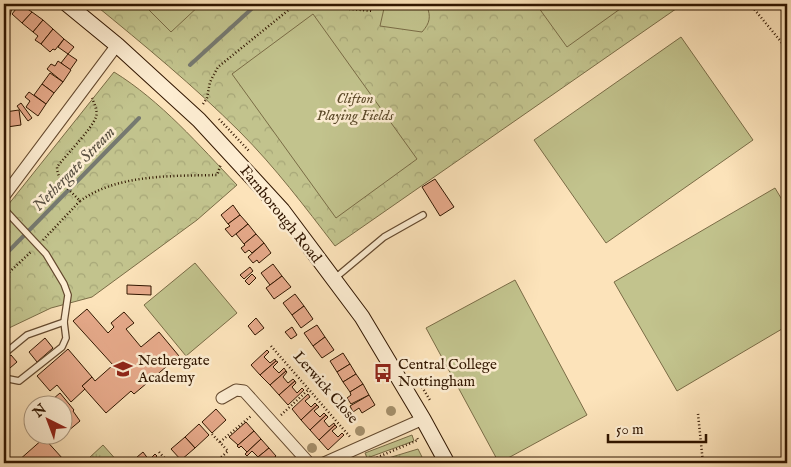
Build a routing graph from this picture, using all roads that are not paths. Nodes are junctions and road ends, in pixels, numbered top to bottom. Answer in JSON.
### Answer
{"nodes":[{"id":1,"x":67,"y":4,"type":"edge"},
{"id":2,"x":117,"y":46,"type":"junction"},
{"id":3,"x":4,"y":196,"type":"edge"},
{"id":4,"x":4,"y":209,"type":"edge"},
{"id":5,"x":424,"y":215,"type":"dead end"},
{"id":6,"x":334,"y":279,"type":"junction"},
{"id":7,"x":64,"y":322,"type":"junction"},
{"id":8,"x":4,"y":354,"type":"edge"},
{"id":9,"x":4,"y":378,"type":"edge"},
{"id":10,"x":222,"y":398,"type":"dead end"},
{"id":11,"x":423,"y":419,"type":"junction"},
{"id":12,"x":309,"y":463,"type":"edge"},
{"id":13,"x":324,"y":463,"type":"edge"},
{"id":14,"x":447,"y":463,"type":"edge"}],
"edges":[{"from":1,"to":2,"type":"street","name":"Farnborough Road"},
{"from":2,"to":3,"type":"street"},
{"from":2,"to":6,"type":"street","name":"Farnborough Road"},
{"from":4,"to":7,"type":"lane"},
{"from":5,"to":6,"type":"lane"},
{"from":6,"to":11,"type":"street","name":"Farnborough Road"},
{"from":7,"to":8,"type":"lane"},
{"from":7,"to":9,"type":"lane"},
{"from":10,"to":12,"type":"street"},
{"from":11,"to":13,"type":"street"},
{"from":11,"to":14,"type":"street","name":"Farnborough Road"}]}
